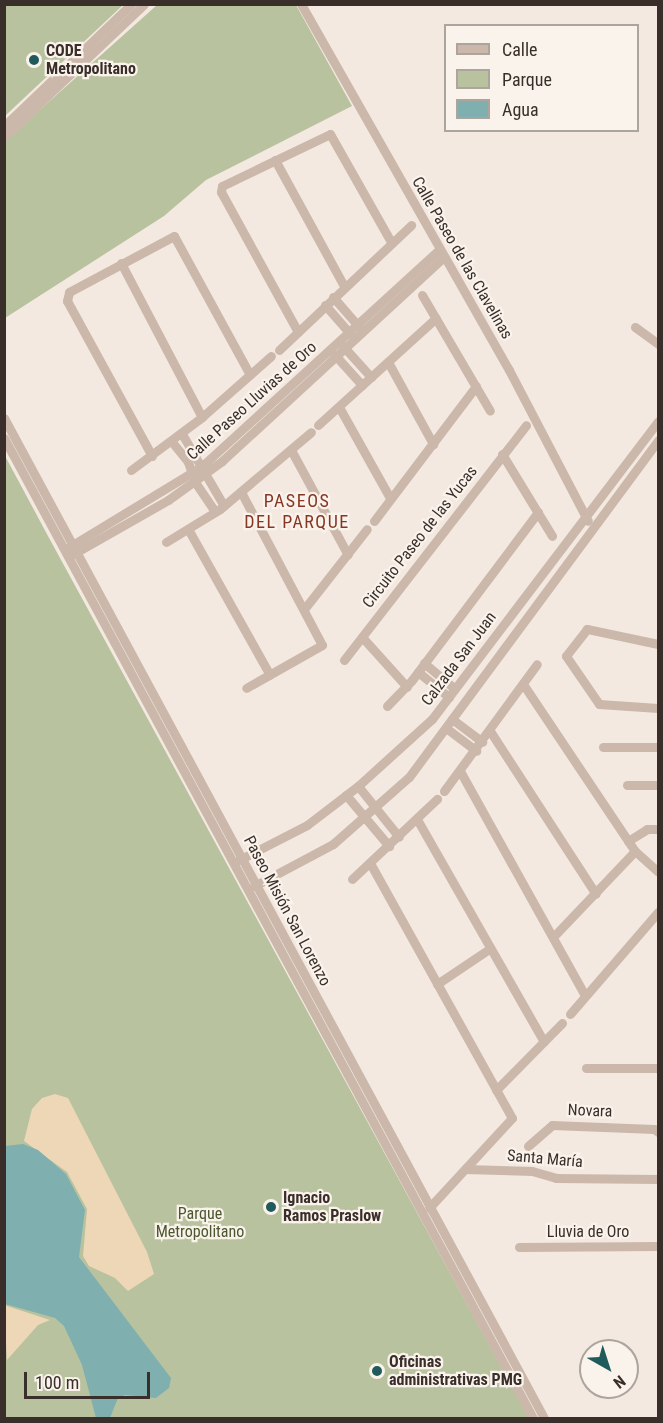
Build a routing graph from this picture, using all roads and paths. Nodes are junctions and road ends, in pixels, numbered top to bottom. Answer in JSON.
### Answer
{"nodes":[{"id":1,"x":131,"y":4,"type":"edge"},
{"id":2,"x":144,"y":4,"type":"edge"},
{"id":3,"x":301,"y":4,"type":"edge"},
{"id":4,"x":4,"y":126,"type":"edge"},
{"id":5,"x":4,"y":137,"type":"edge"},
{"id":6,"x":275,"y":160,"type":"junction"},
{"id":7,"x":411,"y":225,"type":"dead end"},
{"id":8,"x":391,"y":242,"type":"junction"},
{"id":9,"x":442,"y":253,"type":"junction"},
{"id":10,"x":121,"y":263,"type":"junction"},
{"id":11,"x":344,"y":286,"type":"junction"},
{"id":12,"x":422,"y":295,"type":"dead end"},
{"id":13,"x":333,"y":297,"type":"junction"},
{"id":14,"x":325,"y":305,"type":"junction"},
{"id":15,"x":436,"y":318,"type":"junction"},
{"id":16,"x":635,"y":327,"type":"dead end"},
{"id":17,"x":360,"y":329,"type":"junction"},
{"id":18,"x":298,"y":332,"type":"junction"},
{"id":19,"x":352,"y":336,"type":"junction"},
{"id":20,"x":658,"y":344,"type":"edge"},
{"id":21,"x":343,"y":345,"type":"junction"},
{"id":22,"x":334,"y":354,"type":"junction"},
{"id":23,"x":388,"y":362,"type":"junction"},
{"id":24,"x":250,"y":375,"type":"junction"},
{"id":25,"x":371,"y":377,"type":"junction"},
{"id":26,"x":362,"y":385,"type":"junction"},
{"id":27,"x":476,"y":386,"type":"junction"},
{"id":28,"x":339,"y":407,"type":"junction"},
{"id":29,"x":490,"y":411,"type":"dead end"},
{"id":30,"x":202,"y":417,"type":"junction"},
{"id":31,"x":4,"y":418,"type":"edge"},
{"id":32,"x":658,"y":421,"type":"edge"},
{"id":33,"x":526,"y":425,"type":"dead end"},
{"id":34,"x":182,"y":434,"type":"junction"},
{"id":35,"x":4,"y":438,"type":"edge"},
{"id":36,"x":658,"y":440,"type":"edge"},
{"id":37,"x":172,"y":442,"type":"junction"},
{"id":38,"x":433,"y":444,"type":"junction"},
{"id":39,"x":291,"y":450,"type":"junction"},
{"id":40,"x":502,"y":454,"type":"junction"},
{"id":41,"x":152,"y":456,"type":"junction"},
{"id":42,"x":131,"y":470,"type":"dead end"},
{"id":43,"x":198,"y":474,"type":"junction"},
{"id":44,"x":241,"y":492,"type":"junction"},
{"id":45,"x":390,"y":498,"type":"junction"},
{"id":46,"x":224,"y":506,"type":"junction"},
{"id":47,"x":214,"y":512,"type":"junction"},
{"id":48,"x":538,"y":512,"type":"junction"},
{"id":49,"x":586,"y":518,"type":"junction"},
{"id":50,"x":188,"y":529,"type":"junction"},
{"id":51,"x":593,"y":529,"type":"junction"},
{"id":52,"x":552,"y":536,"type":"dead end"},
{"id":53,"x":166,"y":542,"type":"dead end"},
{"id":54,"x":76,"y":548,"type":"junction"},
{"id":55,"x":66,"y":553,"type":"junction"},
{"id":56,"x":348,"y":555,"type":"junction"},
{"id":57,"x":305,"y":608,"type":"junction"},
{"id":58,"x":498,"y":633,"type":"junction"},
{"id":59,"x":362,"y":637,"type":"junction"},
{"id":60,"x":509,"y":641,"type":"junction"},
{"id":61,"x":658,"y":644,"type":"edge"},
{"id":62,"x":344,"y":660,"type":"dead end"},
{"id":63,"x":424,"y":663,"type":"junction"},
{"id":64,"x":537,"y":664,"type":"dead end"},
{"id":65,"x":418,"y":672,"type":"junction"},
{"id":66,"x":270,"y":675,"type":"junction"},
{"id":67,"x":523,"y":684,"type":"junction"},
{"id":68,"x":406,"y":687,"type":"junction"},
{"id":69,"x":246,"y":688,"type":"dead end"},
{"id":70,"x":452,"y":693,"type":"junction"},
{"id":71,"x":387,"y":706,"type":"dead end"},
{"id":72,"x":658,"y":708,"type":"edge"},
{"id":73,"x":452,"y":719,"type":"junction"},
{"id":74,"x":446,"y":728,"type":"junction"},
{"id":75,"x":422,"y":729,"type":"junction"},
{"id":76,"x":490,"y":731,"type":"junction"},
{"id":77,"x":435,"y":742,"type":"junction"},
{"id":78,"x":482,"y":742,"type":"junction"},
{"id":79,"x":603,"y":747,"type":"dead end"},
{"id":80,"x":658,"y":747,"type":"edge"},
{"id":81,"x":476,"y":751,"type":"junction"},
{"id":82,"x":460,"y":771,"type":"junction"},
{"id":83,"x":627,"y":785,"type":"dead end"},
{"id":84,"x":658,"y":785,"type":"edge"},
{"id":85,"x":358,"y":786,"type":"junction"},
{"id":86,"x":444,"y":791,"type":"dead end"},
{"id":87,"x":346,"y":795,"type":"junction"},
{"id":88,"x":437,"y":799,"type":"dead end"},
{"id":89,"x":376,"y":808,"type":"junction"},
{"id":90,"x":366,"y":817,"type":"junction"},
{"id":91,"x":418,"y":820,"type":"junction"},
{"id":92,"x":658,"y":829,"type":"edge"},
{"id":93,"x":399,"y":837,"type":"junction"},
{"id":94,"x":628,"y":841,"type":"junction"},
{"id":95,"x":389,"y":846,"type":"junction"},
{"id":96,"x":635,"y":851,"type":"junction"},
{"id":97,"x":238,"y":861,"type":"junction"},
{"id":98,"x":370,"y":863,"type":"junction"},
{"id":99,"x":658,"y":872,"type":"edge"},
{"id":100,"x":352,"y":879,"type":"dead end"},
{"id":101,"x":253,"y":887,"type":"junction"},
{"id":102,"x":596,"y":894,"type":"junction"},
{"id":103,"x":658,"y":912,"type":"edge"},
{"id":104,"x":554,"y":936,"type":"junction"},
{"id":105,"x":489,"y":949,"type":"junction"},
{"id":106,"x":437,"y":984,"type":"junction"},
{"id":107,"x":585,"y":996,"type":"junction"},
{"id":108,"x":570,"y":1014,"type":"dead end"},
{"id":109,"x":562,"y":1023,"type":"dead end"},
{"id":110,"x":544,"y":1042,"type":"junction"},
{"id":111,"x":586,"y":1068,"type":"dead end"},
{"id":112,"x":658,"y":1068,"type":"edge"},
{"id":113,"x":496,"y":1090,"type":"junction"},
{"id":114,"x":658,"y":1132,"type":"edge"},
{"id":115,"x":528,"y":1146,"type":"dead end"},
{"id":116,"x":465,"y":1169,"type":"junction"},
{"id":117,"x":658,"y":1179,"type":"edge"},
{"id":118,"x":429,"y":1208,"type":"junction"},
{"id":119,"x":658,"y":1246,"type":"edge"},
{"id":120,"x":519,"y":1247,"type":"dead end"},
{"id":121,"x":532,"y":1419,"type":"edge"},
{"id":122,"x":544,"y":1419,"type":"edge"}],
"edges":[{"from":1,"to":4,"type":"street"},
{"from":2,"to":5,"type":"street"},
{"from":3,"to":9,"type":"street","name":"Calle Paseo de las Clavelinas"},
{"from":6,"to":8,"type":"street"},
{"from":6,"to":11,"type":"street"},
{"from":6,"to":18,"type":"street"},
{"from":7,"to":8,"type":"street"},
{"from":8,"to":11,"type":"street"},
{"from":9,"to":17,"type":"street","name":"Calle Paseo Lluvias de Oro"},
{"from":9,"to":49,"type":"street","name":"Calle Paseo de las Clavelinas"},
{"from":10,"to":24,"type":"street"},
{"from":10,"to":30,"type":"street"},
{"from":10,"to":41,"type":"street"},
{"from":11,"to":13,"type":"street"},
{"from":12,"to":15,"type":"street"},
{"from":13,"to":14,"type":"street"},
{"from":13,"to":17,"type":"street"},
{"from":14,"to":18,"type":"street"},
{"from":14,"to":19,"type":"street"},
{"from":15,"to":23,"type":"street"},
{"from":15,"to":27,"type":"street"},
{"from":16,"to":20,"type":"street"},
{"from":17,"to":19,"type":"street","name":"Calle Paseo Lluvias de Oro"},
{"from":18,"to":24,"type":"street"},
{"from":19,"to":21,"type":"street","name":"Calle Paseo Lluvias de Oro"},
{"from":21,"to":22,"type":"street","name":"Calle Paseo Lluvias de Oro"},
{"from":21,"to":25,"type":"street"},
{"from":22,"to":26,"type":"street"},
{"from":22,"to":43,"type":"street","name":"Calle Paseo Lluvias de Oro"},
{"from":23,"to":25,"type":"street"},
{"from":23,"to":38,"type":"street"},
{"from":24,"to":30,"type":"street"},
{"from":25,"to":26,"type":"street"},
{"from":26,"to":28,"type":"street"},
{"from":27,"to":29,"type":"street"},
{"from":27,"to":38,"type":"street"},
{"from":28,"to":39,"type":"street"},
{"from":28,"to":45,"type":"street"},
{"from":30,"to":34,"type":"street"},
{"from":31,"to":54,"type":"street","name":"Paseo Misión San Lorenzo"},
{"from":32,"to":49,"type":"street","name":"Calzada San Juan"},
{"from":33,"to":40,"type":"street","name":"Circuito Paseo de las Yucas"},
{"from":34,"to":37,"type":"street"},
{"from":34,"to":43,"type":"street"},
{"from":35,"to":55,"type":"street","name":"Paseo Misión San Lorenzo"},
{"from":36,"to":51,"type":"street","name":"Calzada San Juan"},
{"from":37,"to":41,"type":"street"},
{"from":37,"to":43,"type":"street"},
{"from":38,"to":45,"type":"street"},
{"from":39,"to":44,"type":"street"},
{"from":39,"to":56,"type":"street"},
{"from":40,"to":48,"type":"street"},
{"from":40,"to":59,"type":"street","name":"Circuito Paseo de las Yucas"},
{"from":41,"to":42,"type":"street"},
{"from":43,"to":46,"type":"street"},
{"from":43,"to":47,"type":"street"},
{"from":43,"to":54,"type":"street","name":"Calle Paseo Lluvias de Oro"},
{"from":44,"to":46,"type":"street"},
{"from":44,"to":57,"type":"street"},
{"from":45,"to":56,"type":"street"},
{"from":46,"to":47,"type":"street"},
{"from":47,"to":50,"type":"street"},
{"from":48,"to":52,"type":"street"},
{"from":48,"to":63,"type":"street"},
{"from":49,"to":51,"type":"street","name":"Calle Paseo de las Clavelinas"},
{"from":49,"to":58,"type":"street","name":"Calzada San Juan"},
{"from":50,"to":53,"type":"street"},
{"from":50,"to":66,"type":"street"},
{"from":51,"to":60,"type":"street","name":"Calzada San Juan"},
{"from":54,"to":55,"type":"street","name":"Calle Paseo Lluvias de Oro"},
{"from":54,"to":97,"type":"street","name":"Paseo Misión San Lorenzo"},
{"from":55,"to":97,"type":"street","name":"Paseo Misión San Lorenzo"},
{"from":56,"to":57,"type":"street"},
{"from":57,"to":66,"type":"street"},
{"from":58,"to":60,"type":"street"},
{"from":58,"to":70,"type":"street","name":"Calzada San Juan"},
{"from":59,"to":62,"type":"street","name":"Circuito Paseo de las Yucas"},
{"from":59,"to":68,"type":"street"},
{"from":60,"to":73,"type":"street","name":"Calzada San Juan"},
{"from":61,"to":72,"type":"street"},
{"from":63,"to":65,"type":"street"},
{"from":63,"to":70,"type":"street"},
{"from":64,"to":67,"type":"street"},
{"from":65,"to":68,"type":"street"},
{"from":65,"to":70,"type":"street"},
{"from":66,"to":69,"type":"street"},
{"from":67,"to":76,"type":"street"},
{"from":67,"to":94,"type":"street"},
{"from":68,"to":71,"type":"street"},
{"from":70,"to":75,"type":"street","name":"Calzada San Juan"},
{"from":73,"to":74,"type":"street","name":"Calzada San Juan"},
{"from":73,"to":78,"type":"street"},
{"from":74,"to":77,"type":"street","name":"Calzada San Juan"},
{"from":74,"to":81,"type":"street"},
{"from":75,"to":77,"type":"street"},
{"from":75,"to":85,"type":"street","name":"Calzada San Juan"},
{"from":76,"to":78,"type":"street"},
{"from":76,"to":102,"type":"street"},
{"from":77,"to":89,"type":"street","name":"Calzada San Juan"},
{"from":78,"to":81,"type":"street"},
{"from":79,"to":80,"type":"street"},
{"from":81,"to":82,"type":"street"},
{"from":82,"to":86,"type":"street"},
{"from":82,"to":104,"type":"street"},
{"from":83,"to":84,"type":"street"},
{"from":85,"to":87,"type":"street","name":"Calzada San Juan"},
{"from":85,"to":89,"type":"street"},
{"from":87,"to":90,"type":"street"},
{"from":87,"to":97,"type":"street","name":"Calzada San Juan"},
{"from":88,"to":91,"type":"street"},
{"from":89,"to":90,"type":"street","name":"Calzada San Juan"},
{"from":89,"to":93,"type":"street"},
{"from":90,"to":95,"type":"street"},
{"from":90,"to":101,"type":"street","name":"Calzada San Juan"},
{"from":91,"to":93,"type":"street"},
{"from":91,"to":105,"type":"street"},
{"from":92,"to":94,"type":"street"},
{"from":93,"to":95,"type":"street"},
{"from":94,"to":96,"type":"street"},
{"from":95,"to":98,"type":"street"},
{"from":96,"to":99,"type":"street"},
{"from":96,"to":102,"type":"street"},
{"from":97,"to":101,"type":"street","name":"Paseo Misión San Lorenzo"},
{"from":98,"to":100,"type":"street"},
{"from":98,"to":106,"type":"street"},
{"from":101,"to":118,"type":"street","name":"Paseo Misión San Lorenzo"},
{"from":101,"to":121,"type":"street","name":"Paseo Misión San Lorenzo"},
{"from":102,"to":104,"type":"street"},
{"from":103,"to":107,"type":"street"},
{"from":104,"to":107,"type":"street"},
{"from":105,"to":106,"type":"street"},
{"from":105,"to":110,"type":"street"},
{"from":106,"to":113,"type":"street"},
{"from":107,"to":108,"type":"street"},
{"from":109,"to":110,"type":"street"},
{"from":110,"to":113,"type":"street"},
{"from":111,"to":112,"type":"street"},
{"from":113,"to":116,"type":"street"},
{"from":114,"to":115,"type":"street","name":"Novara"},
{"from":116,"to":117,"type":"street","name":"Santa María"},
{"from":116,"to":118,"type":"street"},
{"from":118,"to":122,"type":"street","name":"Paseo Misión San Lorenzo"},
{"from":119,"to":120,"type":"street","name":"Lluvia de Oro"}]}
